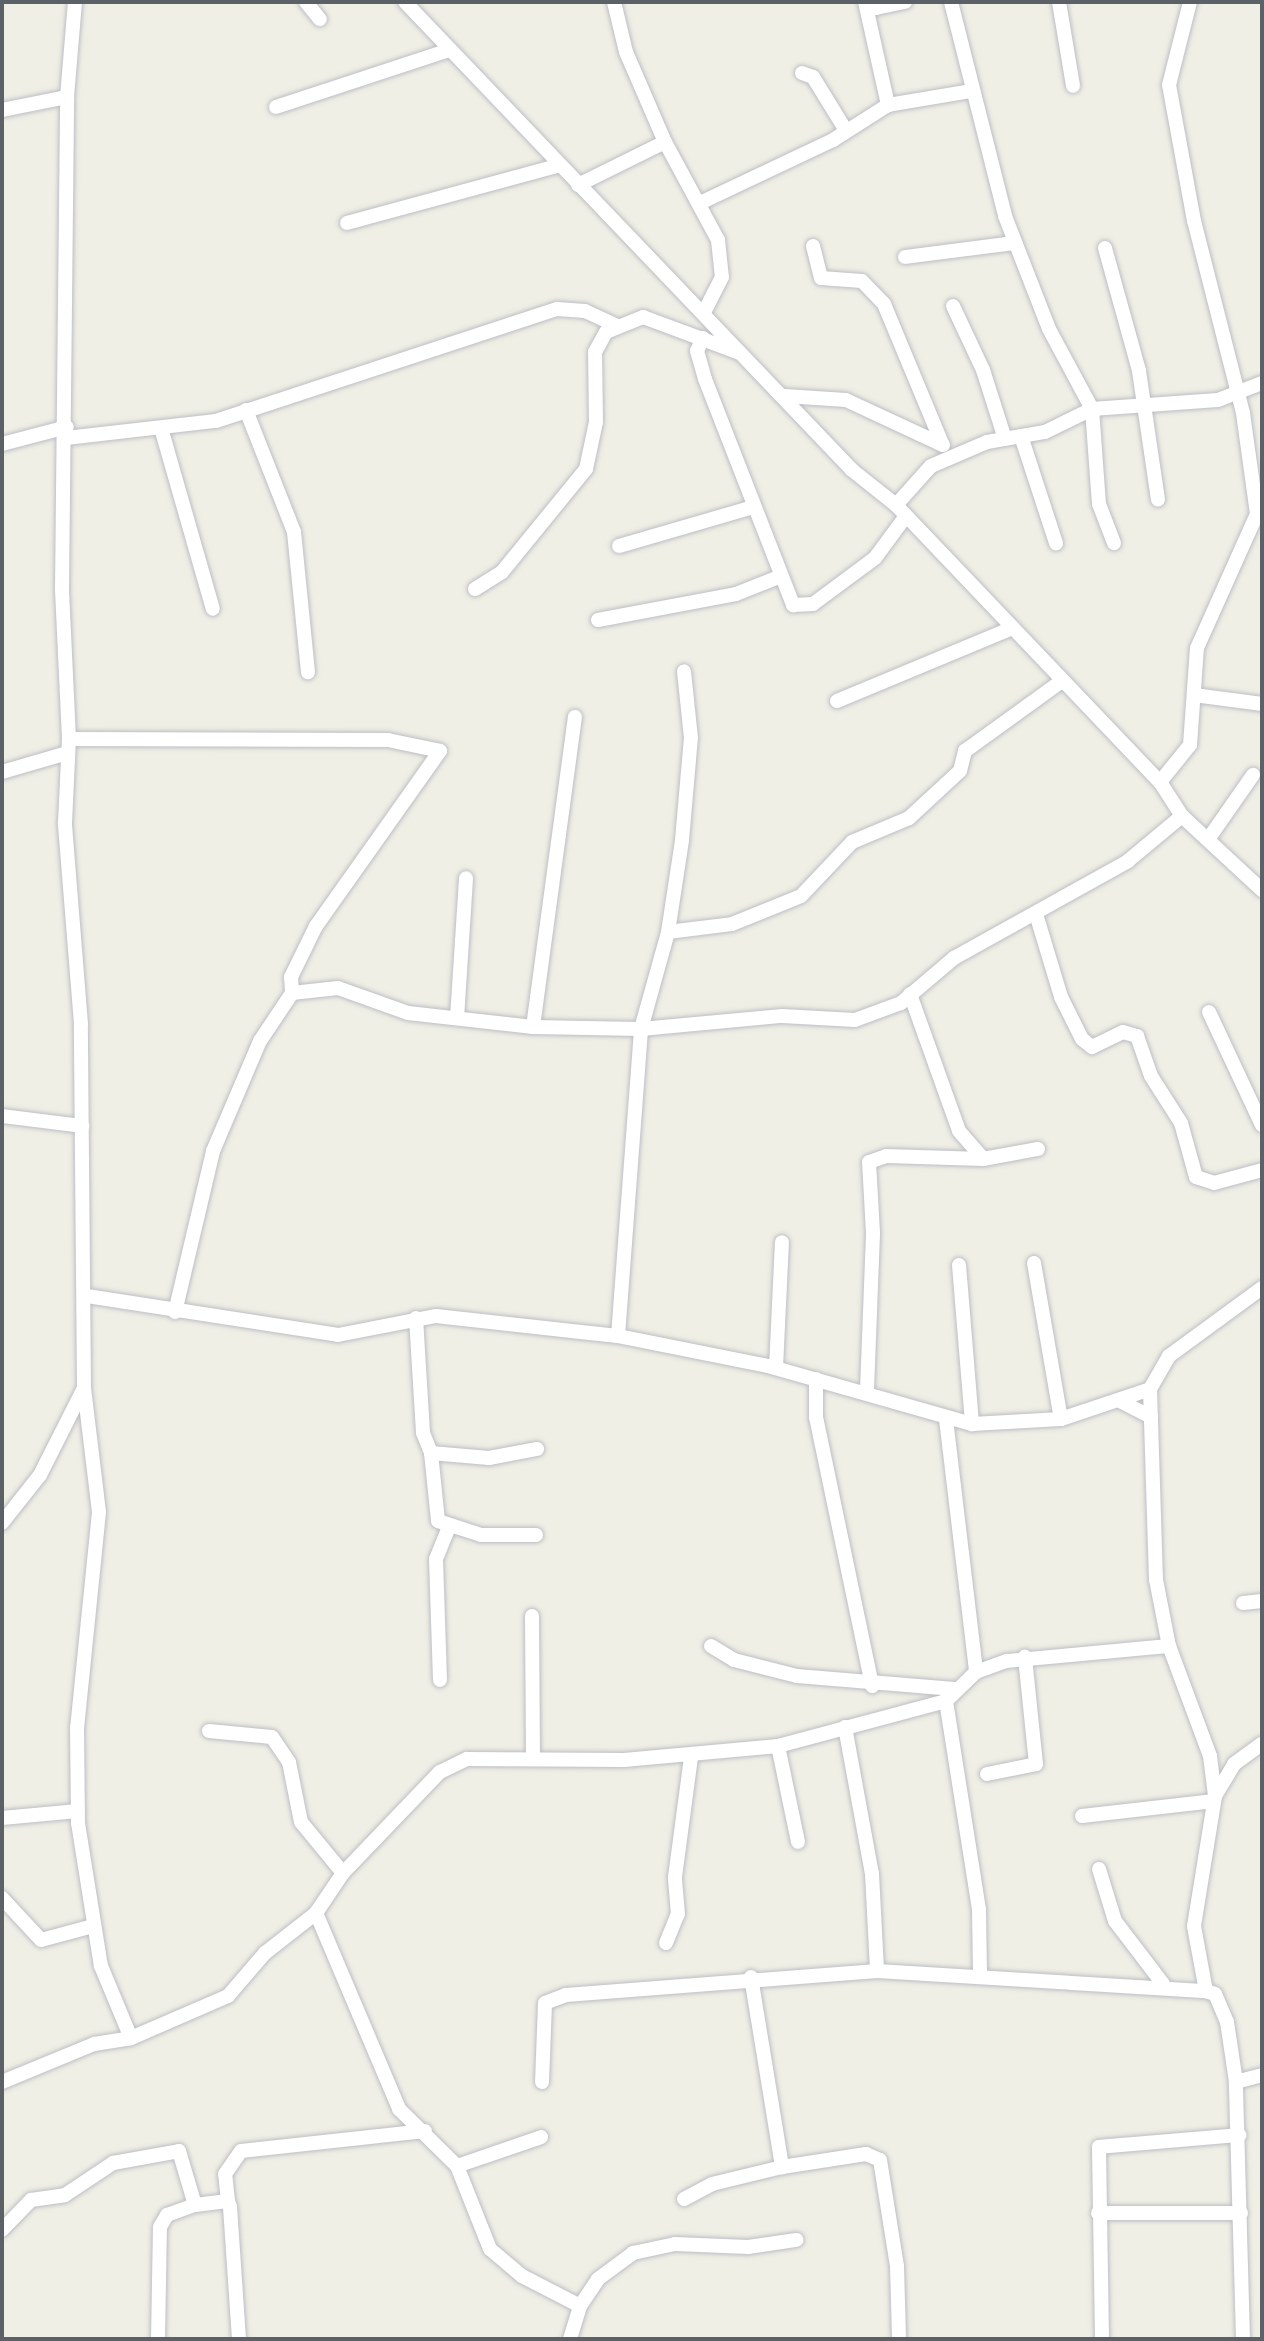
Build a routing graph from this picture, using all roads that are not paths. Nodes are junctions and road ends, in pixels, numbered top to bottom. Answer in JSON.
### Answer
{"nodes":[{"id":1,"x":75,"y":2,"type":"edge"},
{"id":2,"x":306,"y":2,"type":"edge"},
{"id":3,"x":405,"y":2,"type":"edge"},
{"id":4,"x":614,"y":2,"type":"edge"},
{"id":5,"x":867,"y":2,"type":"edge"},
{"id":6,"x":905,"y":2,"type":"edge"},
{"id":7,"x":951,"y":2,"type":"edge"},
{"id":8,"x":1059,"y":2,"type":"edge"},
{"id":9,"x":1190,"y":2,"type":"edge"},
{"id":10,"x":320,"y":19,"type":"dead end"},
{"id":11,"x":446,"y":51,"type":"junction"},
{"id":12,"x":802,"y":73,"type":"dead end"},
{"id":13,"x":1073,"y":86,"type":"dead end"},
{"id":14,"x":971,"y":91,"type":"junction"},
{"id":15,"x":66,"y":97,"type":"junction"},
{"id":16,"x":888,"y":105,"type":"junction"},
{"id":17,"x":276,"y":107,"type":"dead end"},
{"id":18,"x":2,"y":110,"type":"edge"},
{"id":19,"x":845,"y":129,"type":"junction"},
{"id":20,"x":665,"y":142,"type":"junction"},
{"id":21,"x":557,"y":166,"type":"junction"},
{"id":22,"x":578,"y":185,"type":"junction"},
{"id":23,"x":702,"y":202,"type":"junction"},
{"id":24,"x":347,"y":223,"type":"dead end"},
{"id":25,"x":1015,"y":243,"type":"junction"},
{"id":26,"x":813,"y":246,"type":"dead end"},
{"id":27,"x":1105,"y":248,"type":"dead end"},
{"id":28,"x":905,"y":257,"type":"dead end"},
{"id":29,"x":953,"y":306,"type":"dead end"},
{"id":30,"x":705,"y":310,"type":"junction"},
{"id":31,"x":615,"y":325,"type":"junction"},
{"id":32,"x":703,"y":338,"type":"junction"},
{"id":33,"x":748,"y":356,"type":"junction"},
{"id":34,"x":1262,"y":383,"type":"edge"},
{"id":35,"x":1239,"y":395,"type":"junction"},
{"id":36,"x":785,"y":396,"type":"junction"},
{"id":37,"x":1146,"y":403,"type":"junction"},
{"id":38,"x":1092,"y":408,"type":"junction"},
{"id":39,"x":246,"y":410,"type":"junction"},
{"id":40,"x":161,"y":428,"type":"junction"},
{"id":41,"x":66,"y":433,"type":"junction"},
{"id":42,"x":1021,"y":436,"type":"junction"},
{"id":43,"x":1005,"y":439,"type":"junction"},
{"id":44,"x":2,"y":441,"type":"edge"},
{"id":45,"x":942,"y":443,"type":"junction"},
{"id":46,"x":952,"y":455,"type":"junction"},
{"id":47,"x":1158,"y":500,"type":"dead end"},
{"id":48,"x":753,"y":507,"type":"junction"},
{"id":49,"x":901,"y":510,"type":"junction"},
{"id":50,"x":1260,"y":515,"type":"edge"},
{"id":51,"x":1056,"y":543,"type":"dead end"},
{"id":52,"x":1114,"y":543,"type":"dead end"},
{"id":53,"x":620,"y":546,"type":"dead end"},
{"id":54,"x":779,"y":577,"type":"junction"},
{"id":55,"x":475,"y":589,"type":"dead end"},
{"id":56,"x":213,"y":609,"type":"dead end"},
{"id":57,"x":598,"y":620,"type":"dead end"},
{"id":58,"x":1012,"y":628,"type":"junction"},
{"id":59,"x":684,"y":671,"type":"dead end"},
{"id":60,"x":308,"y":672,"type":"dead end"},
{"id":61,"x":1059,"y":683,"type":"junction"},
{"id":62,"x":1194,"y":695,"type":"junction"},
{"id":63,"x":837,"y":701,"type":"dead end"},
{"id":64,"x":1262,"y":704,"type":"edge"},
{"id":65,"x":575,"y":717,"type":"dead end"},
{"id":66,"x":68,"y":746,"type":"junction"},
{"id":67,"x":2,"y":772,"type":"edge"},
{"id":68,"x":1253,"y":775,"type":"dead end"},
{"id":69,"x":1160,"y":782,"type":"junction"},
{"id":70,"x":1182,"y":816,"type":"junction"},
{"id":71,"x":1209,"y":838,"type":"junction"},
{"id":72,"x":466,"y":878,"type":"dead end"},
{"id":73,"x":1260,"y":886,"type":"edge"},
{"id":74,"x":1037,"y":914,"type":"junction"},
{"id":75,"x":668,"y":932,"type":"junction"},
{"id":76,"x":292,"y":993,"type":"junction"},
{"id":77,"x":909,"y":994,"type":"junction"},
{"id":78,"x":1209,"y":1012,"type":"dead end"},
{"id":79,"x":457,"y":1018,"type":"junction"},
{"id":80,"x":533,"y":1027,"type":"junction"},
{"id":81,"x":641,"y":1029,"type":"junction"},
{"id":82,"x":2,"y":1116,"type":"edge"},
{"id":83,"x":1262,"y":1125,"type":"edge"},
{"id":84,"x":82,"y":1126,"type":"junction"},
{"id":85,"x":1038,"y":1149,"type":"dead end"},
{"id":86,"x":984,"y":1160,"type":"junction"},
{"id":87,"x":1262,"y":1170,"type":"edge"},
{"id":88,"x":782,"y":1242,"type":"dead end"},
{"id":89,"x":1034,"y":1263,"type":"dead end"},
{"id":90,"x":959,"y":1265,"type":"dead end"},
{"id":91,"x":1262,"y":1288,"type":"edge"},
{"id":92,"x":88,"y":1296,"type":"junction"},
{"id":93,"x":175,"y":1312,"type":"junction"},
{"id":94,"x":416,"y":1318,"type":"junction"},
{"id":95,"x":618,"y":1336,"type":"junction"},
{"id":96,"x":776,"y":1368,"type":"junction"},
{"id":97,"x":816,"y":1379,"type":"junction"},
{"id":98,"x":84,"y":1388,"type":"junction"},
{"id":99,"x":1150,"y":1389,"type":"junction"},
{"id":100,"x":867,"y":1391,"type":"junction"},
{"id":101,"x":1120,"y":1401,"type":"junction"},
{"id":102,"x":1151,"y":1417,"type":"junction"},
{"id":103,"x":946,"y":1419,"type":"junction"},
{"id":104,"x":1061,"y":1419,"type":"junction"},
{"id":105,"x":972,"y":1424,"type":"junction"},
{"id":106,"x":537,"y":1449,"type":"dead end"},
{"id":107,"x":431,"y":1452,"type":"junction"},
{"id":108,"x":2,"y":1522,"type":"edge"},
{"id":109,"x":449,"y":1527,"type":"junction"},
{"id":110,"x":536,"y":1535,"type":"dead end"},
{"id":111,"x":1262,"y":1601,"type":"edge"},
{"id":112,"x":1243,"y":1603,"type":"dead end"},
{"id":113,"x":532,"y":1616,"type":"dead end"},
{"id":114,"x":711,"y":1646,"type":"dead end"},
{"id":115,"x":1169,"y":1646,"type":"junction"},
{"id":116,"x":1025,"y":1657,"type":"junction"},
{"id":117,"x":976,"y":1672,"type":"junction"},
{"id":118,"x":440,"y":1681,"type":"dead end"},
{"id":119,"x":872,"y":1686,"type":"junction"},
{"id":120,"x":950,"y":1695,"type":"junction"},
{"id":121,"x":845,"y":1727,"type":"junction"},
{"id":122,"x":209,"y":1731,"type":"dead end"},
{"id":123,"x":1262,"y":1744,"type":"edge"},
{"id":124,"x":778,"y":1746,"type":"junction"},
{"id":125,"x":691,"y":1757,"type":"junction"},
{"id":126,"x":533,"y":1759,"type":"junction"},
{"id":127,"x":987,"y":1774,"type":"dead end"},
{"id":128,"x":1215,"y":1799,"type":"junction"},
{"id":129,"x":78,"y":1811,"type":"junction"},
{"id":130,"x":1082,"y":1816,"type":"dead end"},
{"id":131,"x":2,"y":1818,"type":"edge"},
{"id":132,"x":798,"y":1842,"type":"dead end"},
{"id":133,"x":1099,"y":1869,"type":"dead end"},
{"id":134,"x":343,"y":1873,"type":"junction"},
{"id":135,"x":2,"y":1898,"type":"edge"},
{"id":136,"x":316,"y":1913,"type":"junction"},
{"id":137,"x":93,"y":1926,"type":"junction"},
{"id":138,"x":666,"y":1943,"type":"dead end"},
{"id":139,"x":877,"y":1971,"type":"junction"},
{"id":140,"x":751,"y":1977,"type":"junction"},
{"id":141,"x":979,"y":1977,"type":"junction"},
{"id":142,"x":1163,"y":1984,"type":"junction"},
{"id":143,"x":1206,"y":1991,"type":"junction"},
{"id":144,"x":131,"y":2038,"type":"junction"},
{"id":145,"x":1262,"y":2075,"type":"edge"},
{"id":146,"x":2,"y":2082,"type":"edge"},
{"id":147,"x":542,"y":2082,"type":"dead end"},
{"id":148,"x":1236,"y":2082,"type":"junction"},
{"id":149,"x":425,"y":2131,"type":"junction"},
{"id":150,"x":1239,"y":2135,"type":"junction"},
{"id":151,"x":541,"y":2137,"type":"dead end"},
{"id":152,"x":457,"y":2166,"type":"junction"},
{"id":153,"x":782,"y":2167,"type":"junction"},
{"id":154,"x":684,"y":2199,"type":"dead end"},
{"id":155,"x":228,"y":2201,"type":"junction"},
{"id":156,"x":194,"y":2205,"type":"junction"},
{"id":157,"x":1098,"y":2213,"type":"junction"},
{"id":158,"x":1241,"y":2213,"type":"junction"},
{"id":159,"x":2,"y":2230,"type":"edge"},
{"id":160,"x":796,"y":2240,"type":"dead end"},
{"id":161,"x":579,"y":2306,"type":"junction"},
{"id":162,"x":158,"y":2339,"type":"edge"},
{"id":163,"x":239,"y":2339,"type":"edge"},
{"id":164,"x":570,"y":2339,"type":"edge"},
{"id":165,"x":899,"y":2339,"type":"edge"},
{"id":166,"x":1102,"y":2339,"type":"edge"},
{"id":167,"x":1244,"y":2339,"type":"edge"}],
"edges":[{"from":1,"to":15,"type":"street"},
{"from":2,"to":10,"type":"street"},
{"from":3,"to":11,"type":"street"},
{"from":4,"to":20,"type":"street"},
{"from":5,"to":6,"type":"street"},
{"from":5,"to":16,"type":"street"},
{"from":7,"to":14,"type":"street"},
{"from":8,"to":13,"type":"street"},
{"from":9,"to":35,"type":"street"},
{"from":11,"to":17,"type":"street"},
{"from":11,"to":21,"type":"street"},
{"from":12,"to":19,"type":"street"},
{"from":14,"to":16,"type":"street"},
{"from":14,"to":25,"type":"street"},
{"from":15,"to":18,"type":"street"},
{"from":15,"to":41,"type":"street"},
{"from":16,"to":19,"type":"street"},
{"from":19,"to":23,"type":"street"},
{"from":20,"to":22,"type":"street"},
{"from":20,"to":23,"type":"street"},
{"from":21,"to":22,"type":"street"},
{"from":21,"to":24,"type":"street"},
{"from":22,"to":30,"type":"street"},
{"from":23,"to":30,"type":"street"},
{"from":25,"to":28,"type":"street"},
{"from":25,"to":38,"type":"street"},
{"from":26,"to":45,"type":"street"},
{"from":27,"to":37,"type":"street"},
{"from":29,"to":43,"type":"street"},
{"from":30,"to":33,"type":"street"},
{"from":31,"to":32,"type":"street"},
{"from":31,"to":39,"type":"street"},
{"from":31,"to":55,"type":"street"},
{"from":32,"to":33,"type":"street"},
{"from":32,"to":48,"type":"street"},
{"from":33,"to":36,"type":"street"},
{"from":34,"to":35,"type":"street"},
{"from":35,"to":37,"type":"street"},
{"from":35,"to":50,"type":"street"},
{"from":36,"to":45,"type":"street"},
{"from":36,"to":49,"type":"street"},
{"from":37,"to":38,"type":"street"},
{"from":37,"to":47,"type":"street"},
{"from":38,"to":42,"type":"street"},
{"from":38,"to":52,"type":"street"},
{"from":39,"to":40,"type":"street"},
{"from":39,"to":60,"type":"street"},
{"from":40,"to":41,"type":"street"},
{"from":40,"to":56,"type":"street"},
{"from":41,"to":44,"type":"street"},
{"from":41,"to":66,"type":"street"},
{"from":42,"to":43,"type":"street"},
{"from":42,"to":51,"type":"street"},
{"from":43,"to":46,"type":"street"},
{"from":45,"to":46,"type":"street"},
{"from":46,"to":49,"type":"street"},
{"from":48,"to":53,"type":"street"},
{"from":48,"to":54,"type":"street"},
{"from":49,"to":54,"type":"street"},
{"from":49,"to":58,"type":"street"},
{"from":50,"to":62,"type":"street"},
{"from":54,"to":57,"type":"street"},
{"from":58,"to":61,"type":"street"},
{"from":58,"to":63,"type":"street"},
{"from":59,"to":75,"type":"street"},
{"from":61,"to":69,"type":"street"},
{"from":61,"to":75,"type":"street"},
{"from":62,"to":64,"type":"street"},
{"from":62,"to":69,"type":"street"},
{"from":65,"to":80,"type":"street"},
{"from":66,"to":67,"type":"street"},
{"from":66,"to":76,"type":"street"},
{"from":66,"to":84,"type":"street"},
{"from":68,"to":71,"type":"street"},
{"from":69,"to":70,"type":"street"},
{"from":70,"to":71,"type":"street"},
{"from":70,"to":74,"type":"street"},
{"from":71,"to":73,"type":"street"},
{"from":72,"to":79,"type":"street"},
{"from":74,"to":77,"type":"street"},
{"from":74,"to":87,"type":"street"},
{"from":75,"to":81,"type":"street"},
{"from":76,"to":79,"type":"street"},
{"from":76,"to":93,"type":"street"},
{"from":77,"to":81,"type":"street"},
{"from":77,"to":86,"type":"street"},
{"from":78,"to":83,"type":"street"},
{"from":79,"to":80,"type":"street"},
{"from":80,"to":81,"type":"street"},
{"from":81,"to":95,"type":"street"},
{"from":82,"to":84,"type":"street"},
{"from":84,"to":92,"type":"street"},
{"from":85,"to":86,"type":"street"},
{"from":86,"to":100,"type":"street"},
{"from":88,"to":96,"type":"street"},
{"from":89,"to":104,"type":"street"},
{"from":90,"to":105,"type":"street"},
{"from":91,"to":99,"type":"street"},
{"from":92,"to":93,"type":"street"},
{"from":92,"to":98,"type":"street"},
{"from":93,"to":94,"type":"street"},
{"from":94,"to":95,"type":"street"},
{"from":94,"to":107,"type":"street"},
{"from":95,"to":96,"type":"street"},
{"from":96,"to":97,"type":"street"},
{"from":97,"to":100,"type":"street"},
{"from":97,"to":119,"type":"street"},
{"from":98,"to":108,"type":"street"},
{"from":98,"to":129,"type":"street"},
{"from":99,"to":101,"type":"street"},
{"from":99,"to":102,"type":"street"},
{"from":100,"to":103,"type":"street"},
{"from":101,"to":102,"type":"street"},
{"from":101,"to":104,"type":"street"},
{"from":102,"to":115,"type":"street"},
{"from":103,"to":105,"type":"street"},
{"from":103,"to":117,"type":"street"},
{"from":104,"to":105,"type":"street"},
{"from":106,"to":107,"type":"street"},
{"from":107,"to":109,"type":"street"},
{"from":109,"to":110,"type":"street"},
{"from":109,"to":118,"type":"street"},
{"from":111,"to":112,"type":"street"},
{"from":113,"to":126,"type":"street"},
{"from":114,"to":119,"type":"street"},
{"from":115,"to":116,"type":"street"},
{"from":115,"to":128,"type":"street"},
{"from":116,"to":117,"type":"street"},
{"from":116,"to":127,"type":"street"},
{"from":117,"to":120,"type":"street"},
{"from":119,"to":120,"type":"street"},
{"from":120,"to":121,"type":"street"},
{"from":120,"to":141,"type":"street"},
{"from":121,"to":124,"type":"street"},
{"from":121,"to":139,"type":"street"},
{"from":122,"to":134,"type":"street"},
{"from":123,"to":128,"type":"street"},
{"from":124,"to":125,"type":"street"},
{"from":124,"to":132,"type":"street"},
{"from":125,"to":126,"type":"street"},
{"from":125,"to":138,"type":"street"},
{"from":126,"to":134,"type":"street"},
{"from":128,"to":130,"type":"street"},
{"from":128,"to":143,"type":"street"},
{"from":129,"to":131,"type":"street"},
{"from":129,"to":137,"type":"street"},
{"from":133,"to":142,"type":"street"},
{"from":134,"to":136,"type":"street"},
{"from":135,"to":137,"type":"street"},
{"from":136,"to":144,"type":"street"},
{"from":136,"to":149,"type":"street"},
{"from":137,"to":144,"type":"street"},
{"from":139,"to":140,"type":"street"},
{"from":139,"to":141,"type":"street"},
{"from":140,"to":147,"type":"street"},
{"from":140,"to":153,"type":"street"},
{"from":141,"to":142,"type":"street"},
{"from":142,"to":143,"type":"street"},
{"from":143,"to":148,"type":"street"},
{"from":144,"to":146,"type":"street"},
{"from":145,"to":148,"type":"street"},
{"from":148,"to":150,"type":"street"},
{"from":149,"to":152,"type":"street"},
{"from":149,"to":155,"type":"street"},
{"from":150,"to":157,"type":"street"},
{"from":150,"to":158,"type":"street"},
{"from":151,"to":152,"type":"street"},
{"from":152,"to":161,"type":"street"},
{"from":153,"to":154,"type":"street"},
{"from":153,"to":165,"type":"street"},
{"from":155,"to":156,"type":"street"},
{"from":155,"to":163,"type":"street"},
{"from":156,"to":159,"type":"street"},
{"from":156,"to":162,"type":"street"},
{"from":157,"to":158,"type":"street"},
{"from":157,"to":166,"type":"street"},
{"from":158,"to":167,"type":"street"},
{"from":160,"to":161,"type":"street"},
{"from":161,"to":164,"type":"street"}]}
